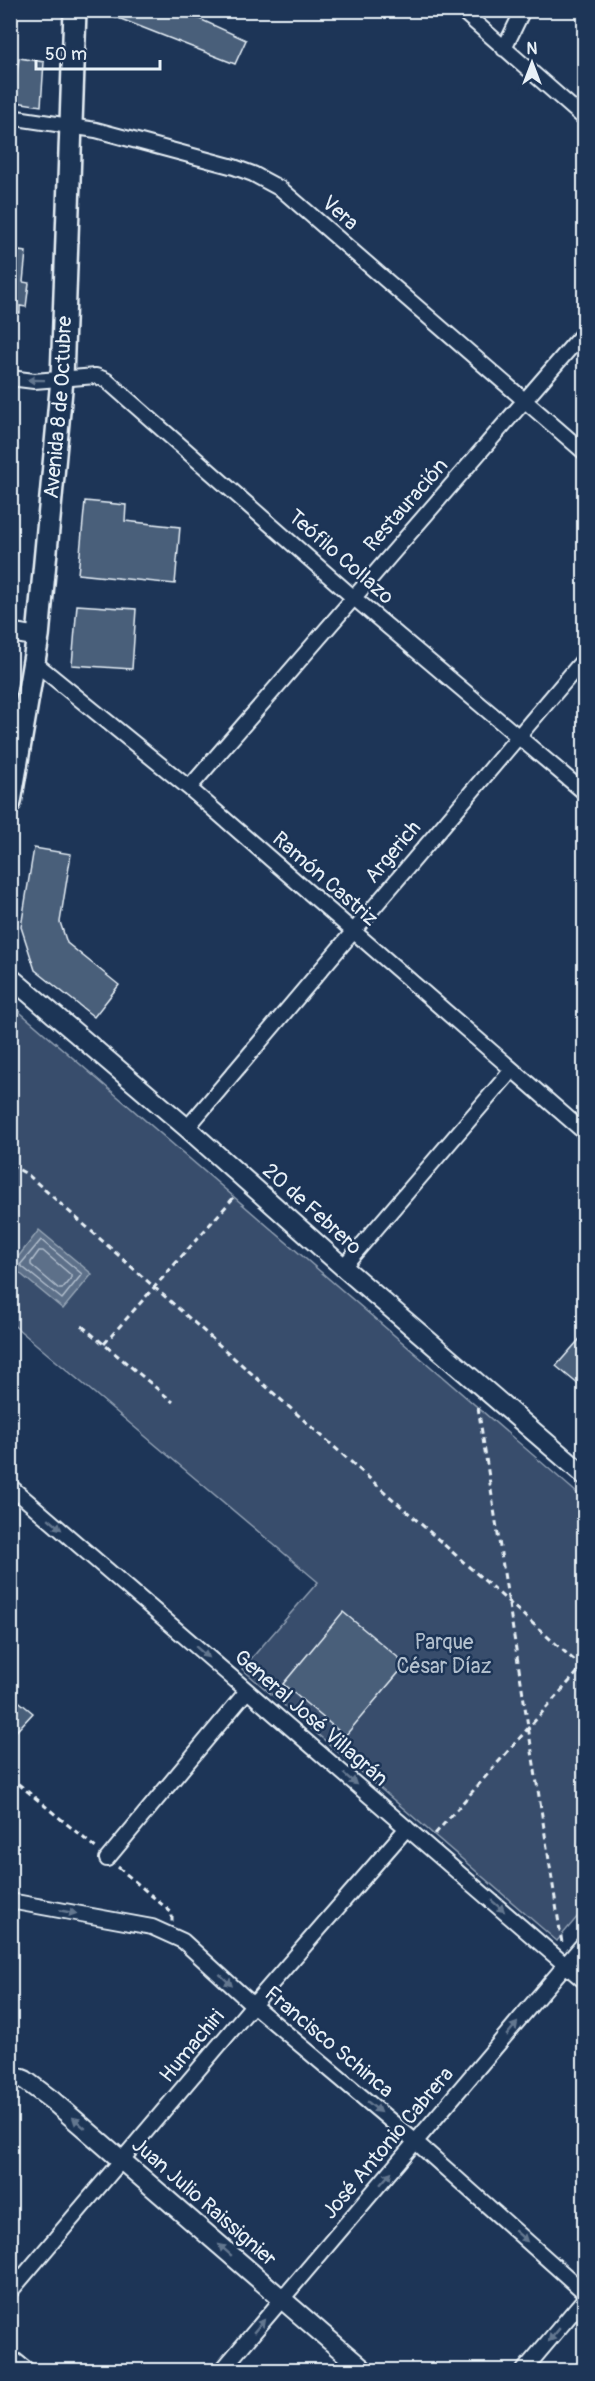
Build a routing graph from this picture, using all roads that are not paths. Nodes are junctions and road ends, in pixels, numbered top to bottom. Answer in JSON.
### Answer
{"nodes":[{"id":1,"x":75,"y":10,"type":"edge"},
{"id":2,"x":461,"y":10,"type":"edge"},
{"id":3,"x":523,"y":10,"type":"edge"},
{"id":4,"x":504,"y":49,"type":"junction"},
{"id":5,"x":10,"y":117,"type":"edge"},
{"id":6,"x":585,"y":118,"type":"edge"},
{"id":7,"x":70,"y":126,"type":"junction"},
{"id":8,"x":585,"y":332,"type":"edge"},
{"id":9,"x":10,"y":378,"type":"edge"},
{"id":10,"x":62,"y":379,"type":"junction"},
{"id":11,"x":524,"y":401,"type":"junction"},
{"id":12,"x":585,"y":453,"type":"edge"},
{"id":13,"x":354,"y":598,"type":"junction"},
{"id":14,"x":10,"y":632,"type":"edge"},
{"id":15,"x":38,"y":637,"type":"junction"},
{"id":16,"x":585,"y":659,"type":"edge"},
{"id":17,"x":34,"y":662,"type":"junction"},
{"id":18,"x":519,"y":736,"type":"junction"},
{"id":19,"x":189,"y":788,"type":"junction"},
{"id":20,"x":585,"y":792,"type":"edge"},
{"id":21,"x":10,"y":802,"type":"edge"},
{"id":22,"x":353,"y":932,"type":"junction"},
{"id":23,"x":10,"y":977,"type":"edge"},
{"id":24,"x":513,"y":1070,"type":"junction"},
{"id":25,"x":187,"y":1128,"type":"junction"},
{"id":26,"x":585,"y":1132,"type":"edge"},
{"id":27,"x":343,"y":1267,"type":"junction"},
{"id":28,"x":585,"y":1475,"type":"edge"},
{"id":29,"x":10,"y":1486,"type":"edge"},
{"id":30,"x":247,"y":1691,"type":"junction"},
{"id":31,"x":407,"y":1828,"type":"junction"},
{"id":32,"x":107,"y":1859,"type":"dead end"},
{"id":33,"x":10,"y":1901,"type":"edge"},
{"id":34,"x":585,"y":1943,"type":"edge"},
{"id":35,"x":566,"y":1965,"type":"junction"},
{"id":36,"x":585,"y":1981,"type":"edge"},
{"id":37,"x":253,"y":2005,"type":"junction"},
{"id":38,"x":10,"y":2074,"type":"edge"},
{"id":39,"x":417,"y":2143,"type":"junction"},
{"id":40,"x":123,"y":2162,"type":"junction"},
{"id":41,"x":10,"y":2292,"type":"edge"},
{"id":42,"x":585,"y":2292,"type":"edge"},
{"id":43,"x":282,"y":2299,"type":"junction"},
{"id":44,"x":585,"y":2299,"type":"edge"},
{"id":45,"x":10,"y":2359,"type":"edge"},
{"id":46,"x":24,"y":2370,"type":"edge"},
{"id":47,"x":222,"y":2370,"type":"edge"},
{"id":48,"x":364,"y":2370,"type":"edge"},
{"id":49,"x":524,"y":2370,"type":"edge"}],
"edges":[{"from":1,"to":7,"type":"main road","name":"Avenida 8 de Octubre"},
{"from":2,"to":4,"type":"street"},
{"from":3,"to":4,"type":"street"},
{"from":4,"to":6,"type":"street"},
{"from":5,"to":7,"type":"street","name":"Vera"},
{"from":7,"to":10,"type":"main road","name":"Avenida 8 de Octubre"},
{"from":7,"to":11,"type":"street","name":"Vera"},
{"from":8,"to":11,"type":"street","name":"Restauración"},
{"from":10,"to":9,"type":"street","name":"Teófilo Collazo","one_way":true},
{"from":10,"to":13,"type":"street","name":"Teófilo Collazo"},
{"from":10,"to":15,"type":"main road","name":"Avenida 8 de Octubre"},
{"from":11,"to":12,"type":"street","name":"Vera"},
{"from":11,"to":13,"type":"street","name":"Restauración"},
{"from":13,"to":18,"type":"street","name":"Teófilo Collazo"},
{"from":13,"to":19,"type":"street","name":"Restauración"},
{"from":14,"to":15,"type":"main road"},
{"from":15,"to":17,"type":"main road","name":"Avenida 8 de Octubre"},
{"from":16,"to":18,"type":"street","name":"Argerich"},
{"from":17,"to":19,"type":"street","name":"Ramón Castriz"},
{"from":17,"to":21,"type":"main road","name":"Avenida 8 de Octubre"},
{"from":18,"to":20,"type":"street","name":"Teófilo Collazo"},
{"from":18,"to":22,"type":"street","name":"Argerich"},
{"from":19,"to":22,"type":"street","name":"Ramón Castriz"},
{"from":22,"to":24,"type":"street","name":"Ramón Castriz"},
{"from":22,"to":25,"type":"street","name":"Argerich"},
{"from":23,"to":25,"type":"main road","name":"20 de Febrero"},
{"from":24,"to":26,"type":"street","name":"Ramón Castriz"},
{"from":24,"to":27,"type":"street"},
{"from":25,"to":27,"type":"main road","name":"20 de Febrero"},
{"from":27,"to":28,"type":"main road","name":"20 de Febrero"},
{"from":29,"to":30,"type":"street","name":"General José Villagrán","one_way":true},
{"from":30,"to":31,"type":"street","name":"General José Villagrán","one_way":true},
{"from":30,"to":32,"type":"street"},
{"from":31,"to":35,"type":"street","name":"General José Villagrán","one_way":true},
{"from":31,"to":37,"type":"street","name":"Humachiri"},
{"from":33,"to":37,"type":"street","name":"Francisco Schinca","one_way":true},
{"from":34,"to":35,"type":"street","name":"José Antonio Cabrera"},
{"from":35,"to":36,"type":"street","name":"General José Villagrán"},
{"from":39,"to":35,"type":"street","name":"José Antonio Cabrera","one_way":true},
{"from":37,"to":39,"type":"street","name":"Francisco Schinca","one_way":true},
{"from":37,"to":40,"type":"street","name":"Humachiri"},
{"from":40,"to":38,"type":"main road","name":"Juan Julio Raissignier","one_way":true},
{"from":39,"to":42,"type":"street","name":"Francisco Schinca","one_way":true},
{"from":43,"to":39,"type":"street","name":"José Antonio Cabrera","one_way":true},
{"from":40,"to":41,"type":"street","name":"Humachiri"},
{"from":43,"to":40,"type":"main road","name":"Juan Julio Raissignier","one_way":true},
{"from":47,"to":43,"type":"street","name":"José Antonio Cabrera","one_way":true},
{"from":43,"to":48,"type":"main road","name":"Juan Julio Raissignier"},
{"from":44,"to":49,"type":"street","one_way":true},
{"from":45,"to":46,"type":"main road"}]}
